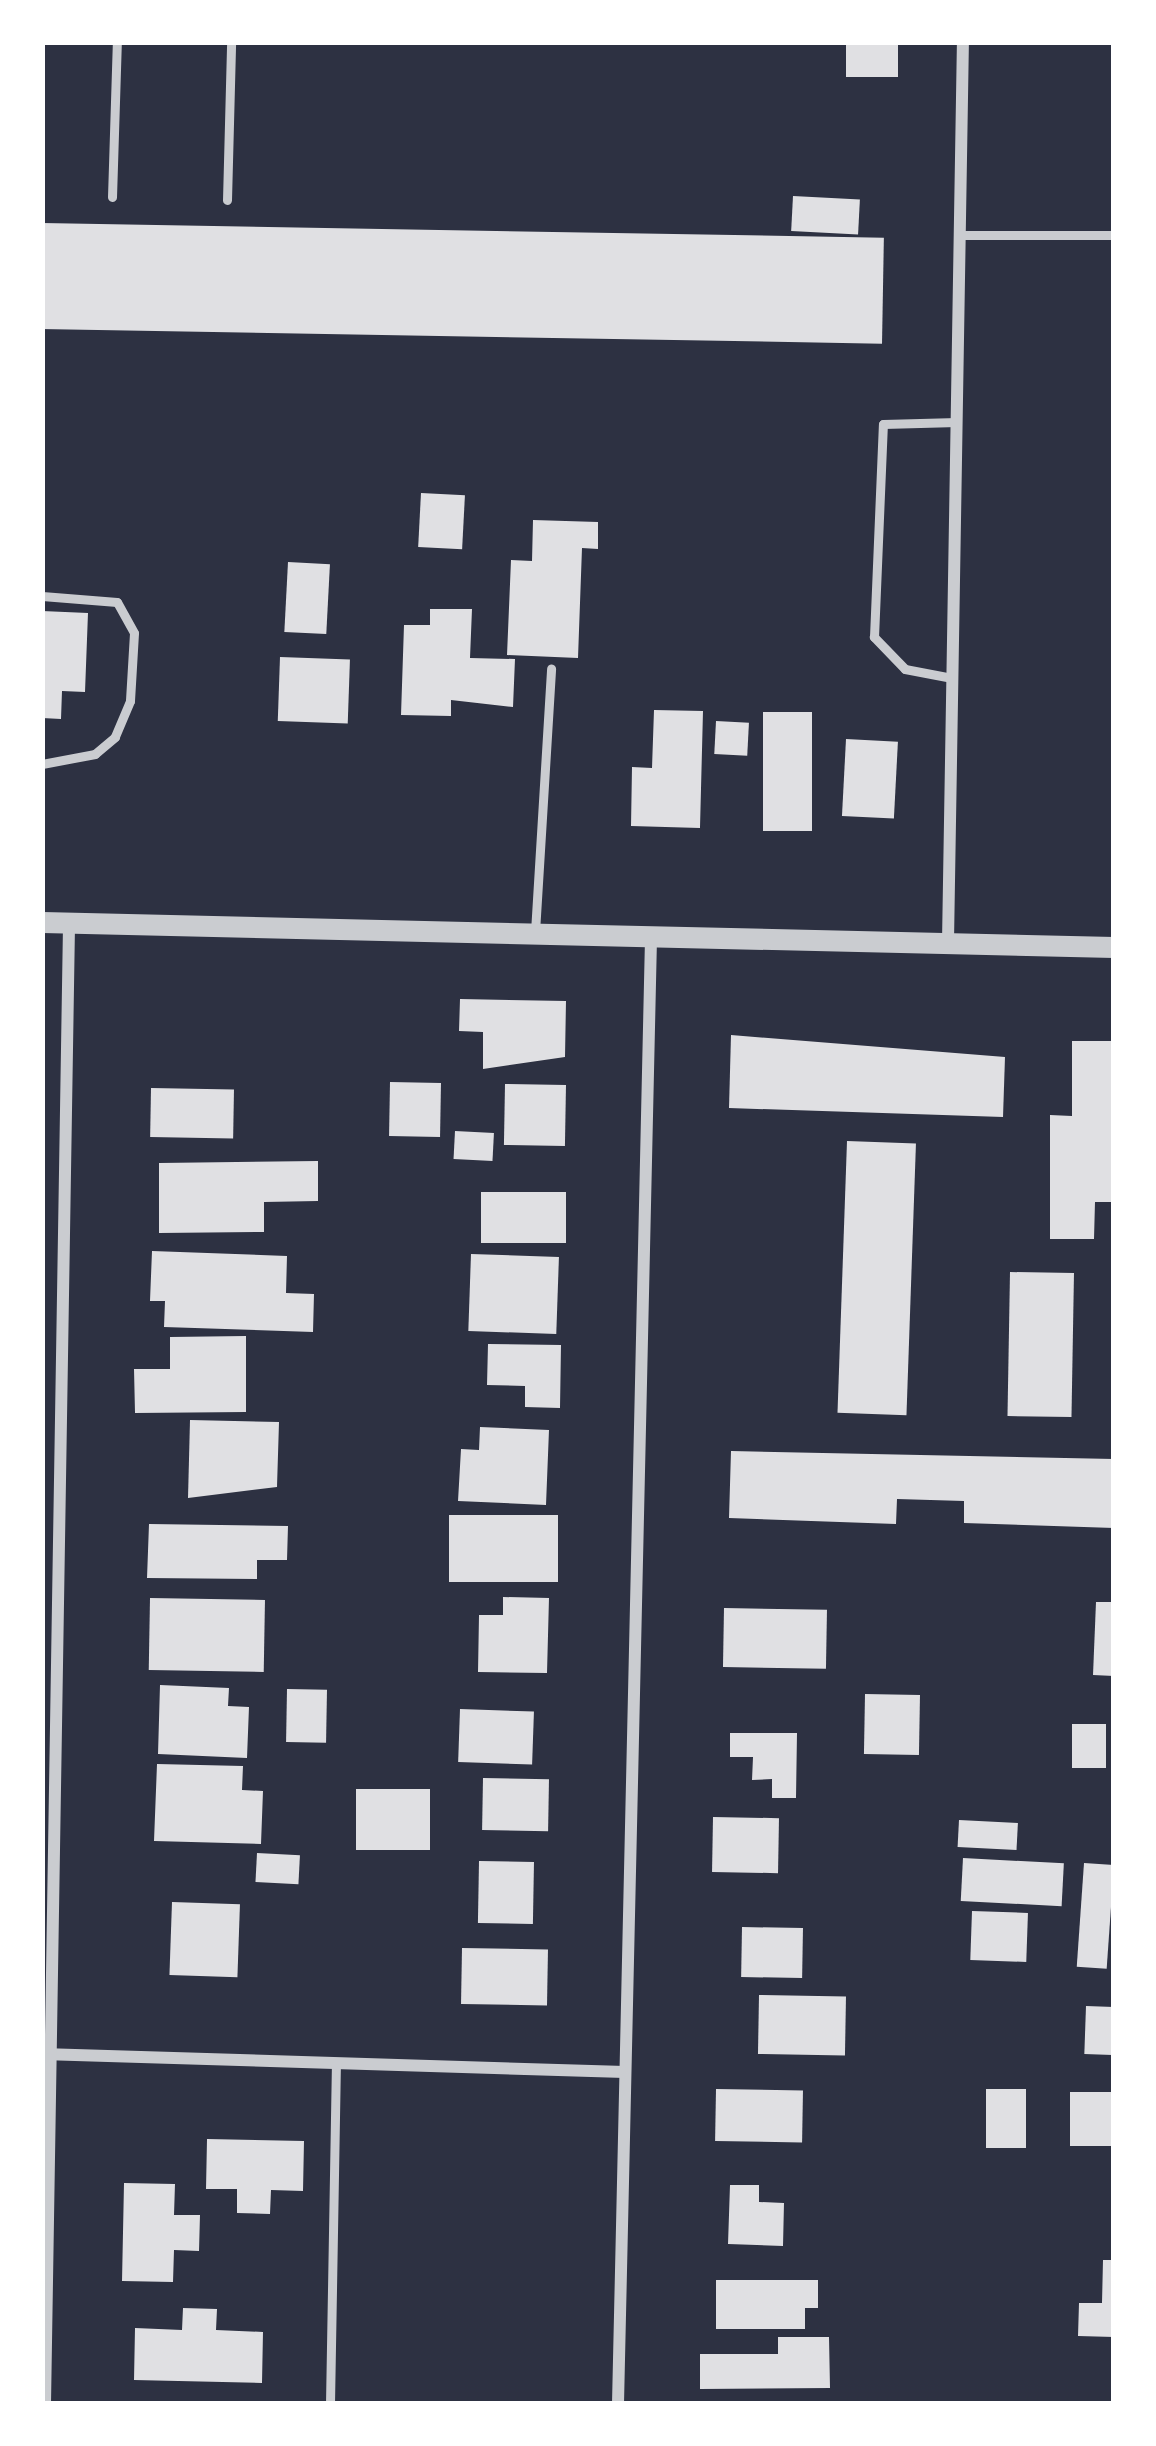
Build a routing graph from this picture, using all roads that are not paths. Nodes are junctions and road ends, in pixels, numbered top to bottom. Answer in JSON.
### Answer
{"nodes":[{"id":1,"x":117,"y":42,"type":"edge"},
{"id":2,"x":231,"y":42,"type":"edge"},
{"id":3,"x":963,"y":42,"type":"edge"},
{"id":4,"x":112,"y":197,"type":"dead end"},
{"id":5,"x":227,"y":200,"type":"dead end"},
{"id":6,"x":960,"y":235,"type":"junction"},
{"id":7,"x":1114,"y":236,"type":"edge"},
{"id":8,"x":957,"y":422,"type":"junction"},
{"id":9,"x":42,"y":596,"type":"edge"},
{"id":10,"x":550,"y":668,"type":"dead end"},
{"id":11,"x":952,"y":678,"type":"junction"},
{"id":12,"x":42,"y":764,"type":"edge"},
{"id":13,"x":42,"y":922,"type":"edge"},
{"id":14,"x":69,"y":923,"type":"junction"},
{"id":15,"x":535,"y":932,"type":"junction"},
{"id":16,"x":651,"y":935,"type":"junction"},
{"id":17,"x":948,"y":941,"type":"junction"},
{"id":18,"x":1114,"y":947,"type":"edge"},
{"id":19,"x":47,"y":2054,"type":"edge"},
{"id":20,"x":336,"y":2064,"type":"junction"},
{"id":21,"x":625,"y":2072,"type":"junction"},
{"id":22,"x":45,"y":2404,"type":"edge"},
{"id":23,"x":330,"y":2404,"type":"edge"},
{"id":24,"x":618,"y":2404,"type":"edge"}],
"edges":[{"from":1,"to":4,"type":"lane"},
{"from":2,"to":5,"type":"lane"},
{"from":3,"to":6,"type":"street"},
{"from":6,"to":7,"type":"lane"},
{"from":6,"to":8,"type":"street"},
{"from":8,"to":11,"type":"street"},
{"from":8,"to":11,"type":"lane"},
{"from":9,"to":12,"type":"lane"},
{"from":10,"to":15,"type":"lane"},
{"from":11,"to":17,"type":"street"},
{"from":13,"to":14,"type":"street"},
{"from":14,"to":15,"type":"street"},
{"from":14,"to":19,"type":"street"},
{"from":15,"to":16,"type":"street"},
{"from":16,"to":17,"type":"street"},
{"from":16,"to":21,"type":"street"},
{"from":17,"to":18,"type":"street"},
{"from":19,"to":20,"type":"street"},
{"from":19,"to":22,"type":"street"},
{"from":20,"to":21,"type":"street"},
{"from":20,"to":23,"type":"lane"},
{"from":21,"to":24,"type":"street"}]}
